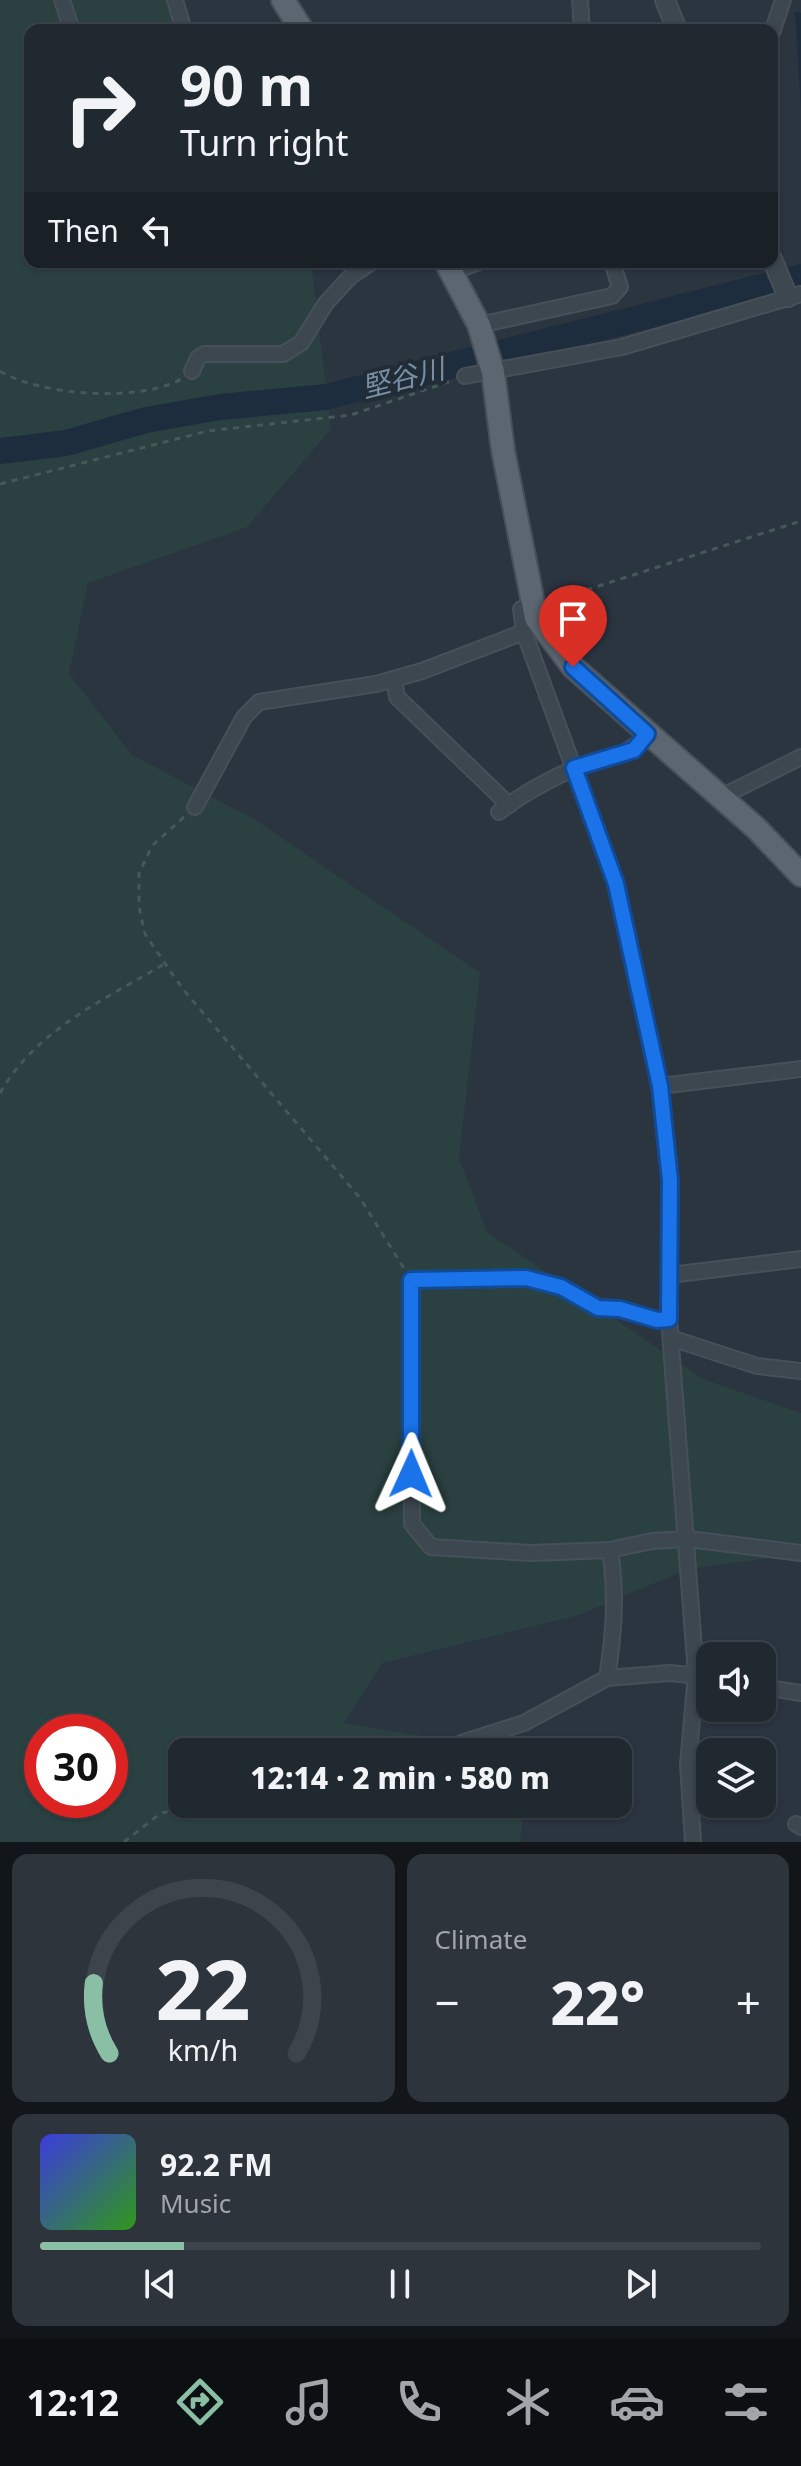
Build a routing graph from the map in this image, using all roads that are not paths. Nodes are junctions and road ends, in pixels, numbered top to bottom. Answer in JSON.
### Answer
{"nodes":[{"id":1,"x":62,"y":0,"type":"edge"},
{"id":2,"x":175,"y":0,"type":"edge"},
{"id":3,"x":283,"y":0,"type":"edge"},
{"id":4,"x":580,"y":0,"type":"edge"},
{"id":5,"x":665,"y":0,"type":"edge"},
{"id":6,"x":783,"y":0,"type":"edge"},
{"id":7,"x":70,"y":24,"type":"edge"},
{"id":8,"x":182,"y":24,"type":"edge"},
{"id":9,"x":298,"y":24,"type":"edge"},
{"id":10,"x":582,"y":24,"type":"edge"},
{"id":11,"x":675,"y":24,"type":"edge"},
{"id":12,"x":775,"y":24,"type":"edge"},
{"id":13,"x":363,"y":268,"type":"edge"},
{"id":14,"x":450,"y":268,"type":"edge"},
{"id":15,"x":614,"y":268,"type":"edge"},
{"id":16,"x":777,"y":268,"type":"edge"},
{"id":17,"x":794,"y":296,"type":"edge"},
{"id":18,"x":479,"y":325,"type":"junction"},
{"id":19,"x":192,"y":371,"type":"road end"},
{"id":20,"x":493,"y":372,"type":"junction"},
{"id":21,"x":465,"y":376,"type":"road end"},
{"id":22,"x":533,"y":607,"type":"junction"},
{"id":23,"x":524,"y":632,"type":"junction"},
{"id":24,"x":394,"y":679,"type":"junction"},
{"id":25,"x":647,"y":734,"type":"junction"},
{"id":26,"x":801,"y":757,"type":"edge"},
{"id":27,"x":574,"y":768,"type":"junction"},
{"id":28,"x":721,"y":797,"type":"junction"},
{"id":29,"x":195,"y":807,"type":"road end"},
{"id":30,"x":801,"y":875,"type":"edge"},
{"id":31,"x":801,"y":1069,"type":"edge"},
{"id":32,"x":660,"y":1086,"type":"junction"},
{"id":33,"x":801,"y":1259,"type":"edge"},
{"id":34,"x":670,"y":1275,"type":"junction"},
{"id":35,"x":669,"y":1319,"type":"junction"},
{"id":36,"x":671,"y":1338,"type":"junction"},
{"id":37,"x":801,"y":1371,"type":"edge"},
{"id":38,"x":688,"y":1539,"type":"junction"},
{"id":39,"x":610,"y":1550,"type":"junction"},
{"id":40,"x":801,"y":1553,"type":"edge"},
{"id":41,"x":699,"y":1642,"type":"edge"},
{"id":42,"x":696,"y":1676,"type":"edge"},
{"id":43,"x":607,"y":1678,"type":"junction"},
{"id":44,"x":776,"y":1689,"type":"edge"},
{"id":45,"x":801,"y":1693,"type":"edge"},
{"id":46,"x":696,"y":1717,"type":"edge"},
{"id":47,"x":477,"y":1738,"type":"edge"},
{"id":48,"x":693,"y":1842,"type":"edge"}],
"edges":[{"from":1,"to":7,"type":"street"},
{"from":2,"to":8,"type":"street"},
{"from":3,"to":9,"type":"main road"},
{"from":4,"to":10,"type":"street"},
{"from":5,"to":11,"type":"street"},
{"from":6,"to":12,"type":"street"},
{"from":13,"to":19,"type":"street"},
{"from":14,"to":18,"type":"main road"},
{"from":15,"to":18,"type":"street"},
{"from":16,"to":17,"type":"street"},
{"from":17,"to":20,"type":"street"},
{"from":18,"to":20,"type":"main road"},
{"from":20,"to":21,"type":"street"},
{"from":20,"to":22,"type":"main road"},
{"from":22,"to":23,"type":"street"},
{"from":22,"to":25,"type":"main road"},
{"from":23,"to":24,"type":"street"},
{"from":23,"to":27,"type":"street"},
{"from":24,"to":27,"type":"street"},
{"from":24,"to":29,"type":"street"},
{"from":25,"to":27,"type":"street"},
{"from":25,"to":28,"type":"main road"},
{"from":26,"to":28,"type":"street"},
{"from":27,"to":32,"type":"street"},
{"from":28,"to":30,"type":"main road"},
{"from":31,"to":32,"type":"street"},
{"from":32,"to":34,"type":"street"},
{"from":33,"to":34,"type":"street"},
{"from":34,"to":35,"type":"street"},
{"from":35,"to":36,"type":"street"},
{"from":35,"to":39,"type":"street"},
{"from":36,"to":37,"type":"street"},
{"from":36,"to":38,"type":"street"},
{"from":38,"to":39,"type":"street"},
{"from":38,"to":40,"type":"street"},
{"from":38,"to":41,"type":"street"},
{"from":39,"to":43,"type":"street"},
{"from":42,"to":43,"type":"street"},
{"from":43,"to":47,"type":"street"},
{"from":44,"to":45,"type":"street"},
{"from":46,"to":48,"type":"street"}]}
